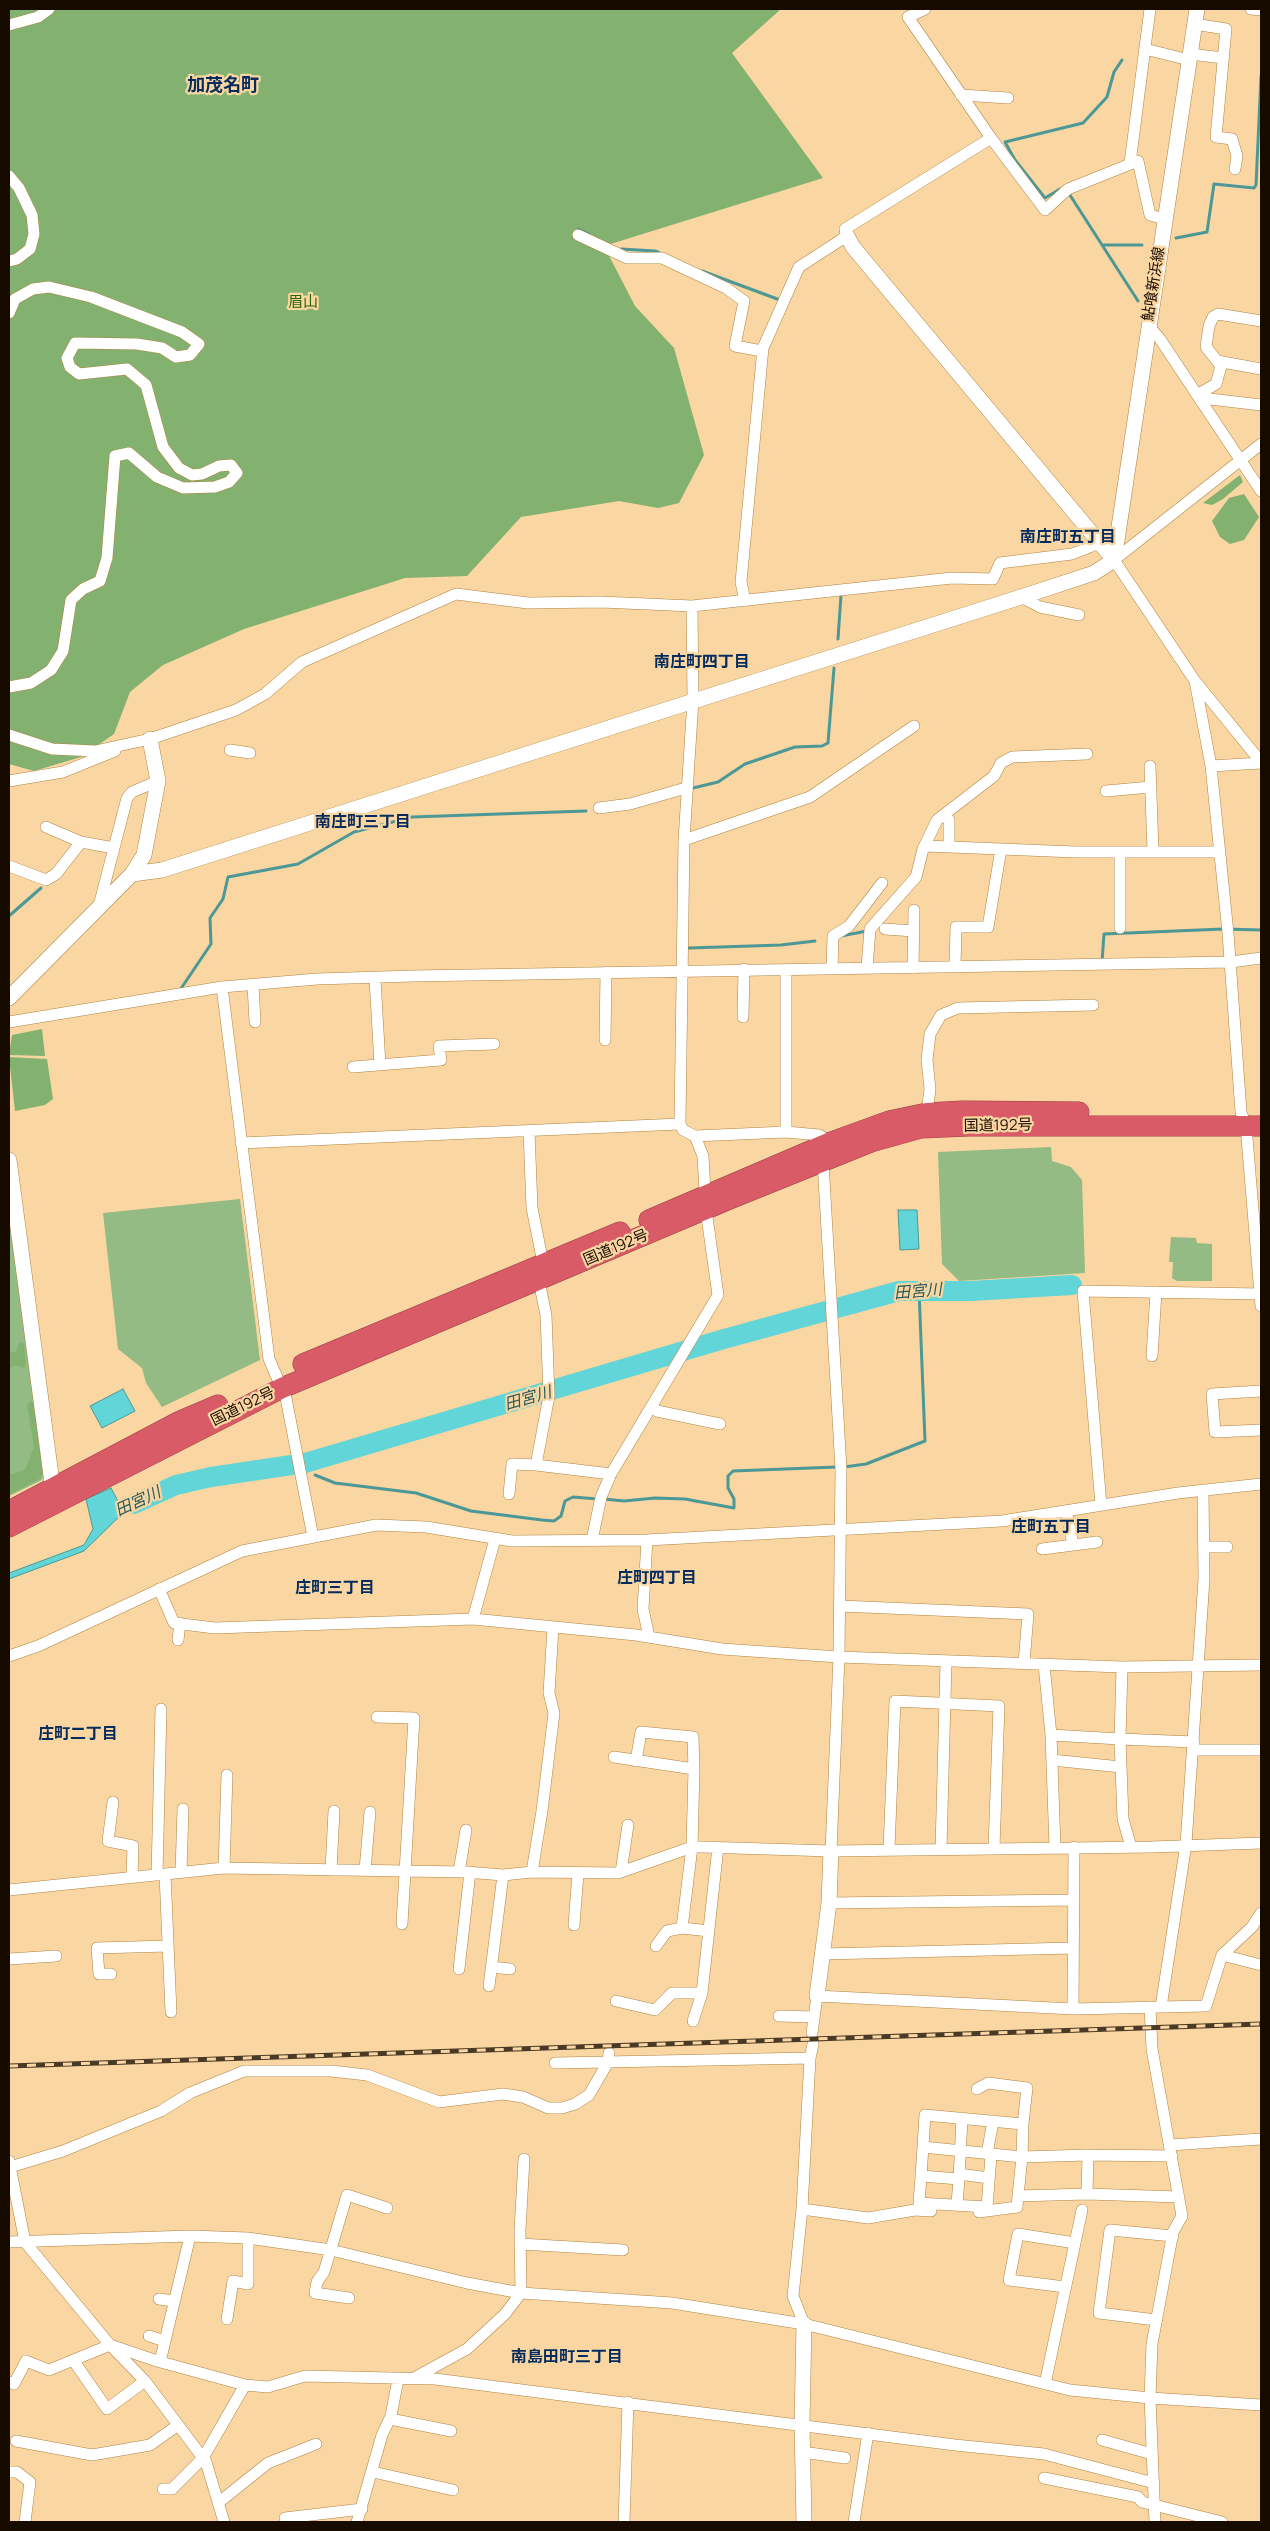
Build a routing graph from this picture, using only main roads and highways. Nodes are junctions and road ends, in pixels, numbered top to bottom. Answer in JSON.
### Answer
{"nodes":[{"id":1,"x":1261,"y":1112,"type":"edge"},
{"id":2,"x":1250,"y":1122,"type":"edge"},
{"id":3,"x":707,"y":1202,"type":"junction"},
{"id":4,"x":54,"y":1495,"type":"junction"},
{"id":5,"x":9,"y":1511,"type":"edge"},
{"id":6,"x":9,"y":1527,"type":"edge"}],
"edges":[{"from":1,"to":2,"type":"highway","name":"国道192号"},
{"from":2,"to":3,"type":"highway","name":"国道192号"},
{"from":2,"to":3,"type":"highway","name":"国道192号"},
{"from":3,"to":4,"type":"highway","name":"国道192号"},
{"from":4,"to":5,"type":"highway","name":"国道192号"},
{"from":4,"to":6,"type":"highway","name":"国道192号"}]}
